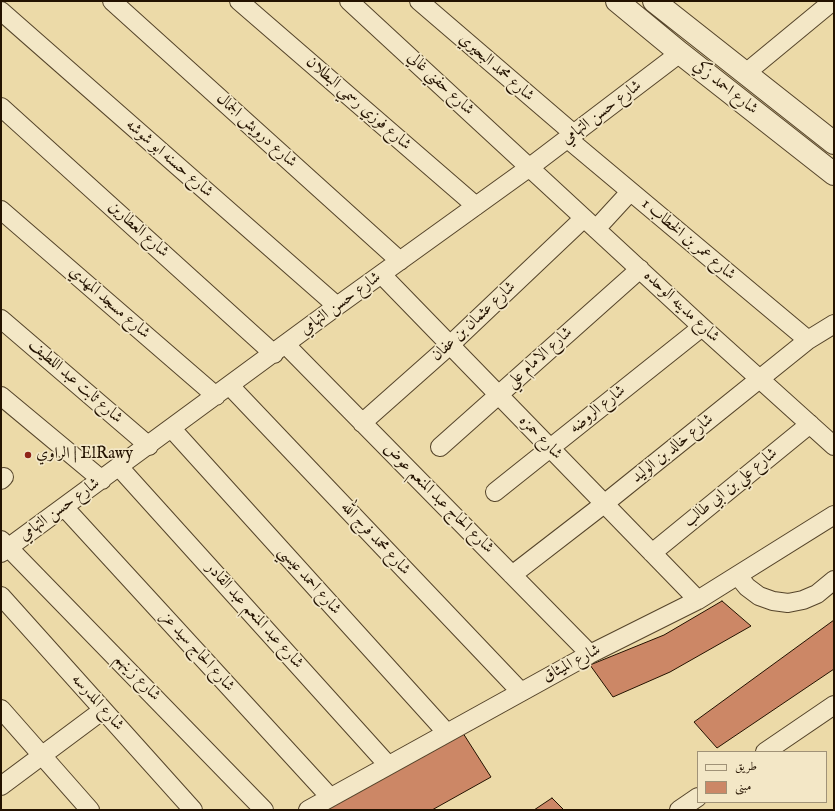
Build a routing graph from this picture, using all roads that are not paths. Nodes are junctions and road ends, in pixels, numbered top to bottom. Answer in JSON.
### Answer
{"nodes":[{"id":1,"x":112,"y":1,"type":"edge"},
{"id":2,"x":239,"y":1,"type":"edge"},
{"id":3,"x":349,"y":1,"type":"edge"},
{"id":4,"x":419,"y":1,"type":"edge"},
{"id":5,"x":617,"y":1,"type":"edge"},
{"id":6,"x":654,"y":1,"type":"edge"},
{"id":7,"x":833,"y":1,"type":"edge"},
{"id":8,"x":813,"y":7,"type":"edge"},
{"id":9,"x":1,"y":11,"type":"edge"},
{"id":10,"x":680,"y":53,"type":"junction"},
{"id":11,"x":747,"y":72,"type":"junction"},
{"id":12,"x":1,"y":107,"type":"edge"},
{"id":13,"x":571,"y":136,"type":"junction"},
{"id":14,"x":834,"y":143,"type":"edge"},
{"id":15,"x":530,"y":167,"type":"junction"},
{"id":16,"x":834,"y":174,"type":"edge"},
{"id":17,"x":630,"y":192,"type":"junction"},
{"id":18,"x":476,"y":206,"type":"junction"},
{"id":19,"x":1,"y":210,"type":"edge"},
{"id":20,"x":590,"y":224,"type":"junction"},
{"id":21,"x":400,"y":261,"type":"junction"},
{"id":22,"x":640,"y":269,"type":"junction"},
{"id":23,"x":382,"y":275,"type":"junction"},
{"id":24,"x":338,"y":306,"type":"junction"},
{"id":25,"x":1,"y":319,"type":"edge"},
{"id":26,"x":834,"y":324,"type":"edge"},
{"id":27,"x":702,"y":327,"type":"junction"},
{"id":28,"x":808,"y":340,"type":"junction"},
{"id":29,"x":450,"y":345,"type":"junction"},
{"id":30,"x":280,"y":349,"type":"junction"},
{"id":31,"x":760,"y":379,"type":"junction"},
{"id":32,"x":223,"y":391,"type":"junction"},
{"id":33,"x":498,"y":395,"type":"junction"},
{"id":34,"x":1,"y":396,"type":"edge"},
{"id":35,"x":362,"y":423,"type":"junction"},
{"id":36,"x":810,"y":424,"type":"junction"},
{"id":37,"x":172,"y":428,"type":"junction"},
{"id":38,"x":148,"y":446,"type":"junction"},
{"id":39,"x":440,"y":446,"type":"dead end"},
{"id":40,"x":834,"y":446,"type":"edge"},
{"id":41,"x":550,"y":448,"type":"junction"},
{"id":42,"x":119,"y":467,"type":"junction"},
{"id":43,"x":102,"y":480,"type":"junction"},
{"id":44,"x":495,"y":492,"type":"dead end"},
{"id":45,"x":604,"y":504,"type":"junction"},
{"id":46,"x":64,"y":507,"type":"junction"},
{"id":47,"x":834,"y":515,"type":"edge"},
{"id":48,"x":4,"y":546,"type":"edge"},
{"id":49,"x":652,"y":553,"type":"junction"},
{"id":50,"x":512,"y":575,"type":"junction"},
{"id":51,"x":738,"y":576,"type":"junction"},
{"id":52,"x":834,"y":580,"type":"edge"},
{"id":53,"x":1,"y":596,"type":"edge"},
{"id":54,"x":698,"y":600,"type":"junction"},
{"id":55,"x":590,"y":654,"type":"junction"},
{"id":56,"x":521,"y":692,"type":"junction"},
{"id":57,"x":834,"y":705,"type":"edge"},
{"id":58,"x":1,"y":709,"type":"edge"},
{"id":59,"x":103,"y":710,"type":"junction"},
{"id":60,"x":447,"y":734,"type":"junction"},
{"id":61,"x":766,"y":751,"type":"edge"},
{"id":62,"x":42,"y":756,"type":"junction"},
{"id":63,"x":388,"y":765,"type":"junction"},
{"id":64,"x":1,"y":786,"type":"edge"},
{"id":65,"x":330,"y":797,"type":"junction"},
{"id":66,"x":697,"y":798,"type":"edge"},
{"id":67,"x":90,"y":810,"type":"edge"},
{"id":68,"x":193,"y":810,"type":"edge"},
{"id":69,"x":264,"y":810,"type":"edge"},
{"id":70,"x":308,"y":810,"type":"edge"},
{"id":71,"x":679,"y":810,"type":"edge"}],
"edges":[{"from":1,"to":21,"type":"street","name":"شارع درويش الجمال"},
{"from":2,"to":18,"type":"street","name":"شارع فوزي رسمي البطلان"},
{"from":3,"to":15,"type":"street","name":"شارع حفني غالي"},
{"from":4,"to":13,"type":"street","name":"شارع محمد البحيري"},
{"from":5,"to":10,"type":"street","name":"شارع احمد زكي"},
{"from":6,"to":11,"type":"street","name":"شارع احمد زكي"},
{"from":7,"to":8,"type":"street"},
{"from":8,"to":11,"type":"street"},
{"from":9,"to":24,"type":"street","name":"شارع حسنه ابو شوشه"},
{"from":10,"to":13,"type":"street","name":"شارع حسن التهامي"},
{"from":10,"to":16,"type":"street","name":"شارع احمد زكي"},
{"from":11,"to":14,"type":"street","name":"شارع احمد زكي"},
{"from":12,"to":30,"type":"street","name":"شارع العطارين"},
{"from":13,"to":15,"type":"street","name":"شارع حسن التهامي"},
{"from":13,"to":17,"type":"street","name":"شارع عمر بن الخطاب 1"},
{"from":15,"to":18,"type":"street","name":"شارع حسن التهامي"},
{"from":15,"to":20,"type":"street","name":"شارع مدينه الوحده"},
{"from":17,"to":20,"type":"street","name":"شارع عثمان بن عفان"},
{"from":17,"to":28,"type":"street","name":"شارع عمر بن الخطاب 1"},
{"from":18,"to":21,"type":"street","name":"شارع حسن التهامي"},
{"from":19,"to":32,"type":"street","name":"شارع مسجد المهدي"},
{"from":20,"to":22,"type":"street","name":"شارع مدينه الوحده"},
{"from":20,"to":29,"type":"street","name":"شارع عثمان بن عفان"},
{"from":21,"to":23,"type":"street","name":"شارع حسن التهامي"},
{"from":22,"to":27,"type":"street","name":"شارع مدينه الوحده"},
{"from":22,"to":33,"type":"street","name":"شارع الامام علي"},
{"from":23,"to":24,"type":"street","name":"شارع حسن التهامي"},
{"from":23,"to":29,"type":"street","name":"شارع حمزه"},
{"from":24,"to":30,"type":"street","name":"شارع حسن التهامي"},
{"from":25,"to":38,"type":"street","name":"شارع ثابت عبد اللطيف"},
{"from":26,"to":28,"type":"street","name":"شارع خالد بن الوليد"},
{"from":27,"to":31,"type":"street","name":"شارع مدينه الوحده"},
{"from":27,"to":41,"type":"street","name":"شارع الروضه"},
{"from":28,"to":31,"type":"street","name":"شارع خالد بن الوليد"},
{"from":29,"to":33,"type":"street","name":"شارع حمزه"},
{"from":29,"to":35,"type":"street","name":"شارع عثمان بن عفان"},
{"from":30,"to":32,"type":"street","name":"شارع حسن التهامي"},
{"from":30,"to":35,"type":"street","name":"شارع الحاج عبد المنعم عوض"},
{"from":31,"to":36,"type":"street","name":"شارع مدينه الوحده"},
{"from":31,"to":45,"type":"street","name":"شارع خالد بن الوليد"},
{"from":32,"to":37,"type":"street","name":"شارع حسن التهامي"},
{"from":32,"to":56,"type":"street","name":"شارع محمد فرج الله"},
{"from":33,"to":39,"type":"street","name":"شارع الامام علي"},
{"from":33,"to":41,"type":"street","name":"شارع حمزه"},
{"from":34,"to":43,"type":"street"},
{"from":35,"to":50,"type":"street","name":"شارع الحاج عبد المنعم عوض"},
{"from":36,"to":40,"type":"street","name":"شارع مدينه الوحده"},
{"from":36,"to":49,"type":"street","name":"شارع علي بن ابي طالب"},
{"from":37,"to":38,"type":"street","name":"شارع حسن التهامي"},
{"from":37,"to":60,"type":"street","name":"شارع احمد عيسي"},
{"from":38,"to":42,"type":"street","name":"شارع حسن التهامي"},
{"from":41,"to":44,"type":"street","name":"شارع الروضه"},
{"from":41,"to":45,"type":"street","name":"شارع حمزه"},
{"from":42,"to":43,"type":"street","name":"شارع حسن التهامي"},
{"from":42,"to":63,"type":"street","name":"شارع عبد المنعم عبد القادر"},
{"from":43,"to":46,"type":"street","name":"شارع حسن التهامي"},
{"from":45,"to":49,"type":"street","name":"شارع حمزه"},
{"from":45,"to":50,"type":"street","name":"شارع خالد بن الوليد"},
{"from":46,"to":48,"type":"street","name":"شارع حسن التهامي"},
{"from":46,"to":65,"type":"street","name":"شارع الحاج سيد عز"},
{"from":47,"to":51,"type":"street","name":"شارع الميثاق"},
{"from":48,"to":69,"type":"street","name":"شارع زينهم"},
{"from":49,"to":54,"type":"street","name":"شارع حمزه"},
{"from":50,"to":55,"type":"street","name":"شارع الحاج عبد المنعم عوض"},
{"from":51,"to":52,"type":"street"},
{"from":51,"to":54,"type":"street","name":"شارع الميثاق"},
{"from":53,"to":59,"type":"street","name":"شارع المدرسه"},
{"from":54,"to":55,"type":"street","name":"شارع الميثاق"},
{"from":55,"to":56,"type":"street","name":"شارع الميثاق"},
{"from":56,"to":60,"type":"street","name":"شارع الميثاق"},
{"from":57,"to":61,"type":"street"},
{"from":58,"to":62,"type":"street"},
{"from":59,"to":62,"type":"street"},
{"from":59,"to":68,"type":"street","name":"شارع المدرسه"},
{"from":60,"to":63,"type":"street","name":"شارع الميثاق"},
{"from":62,"to":64,"type":"street"},
{"from":62,"to":67,"type":"street"},
{"from":63,"to":65,"type":"street","name":"شارع الميثاق"},
{"from":65,"to":70,"type":"street","name":"شارع الميثاق"},
{"from":66,"to":71,"type":"street"}]}
